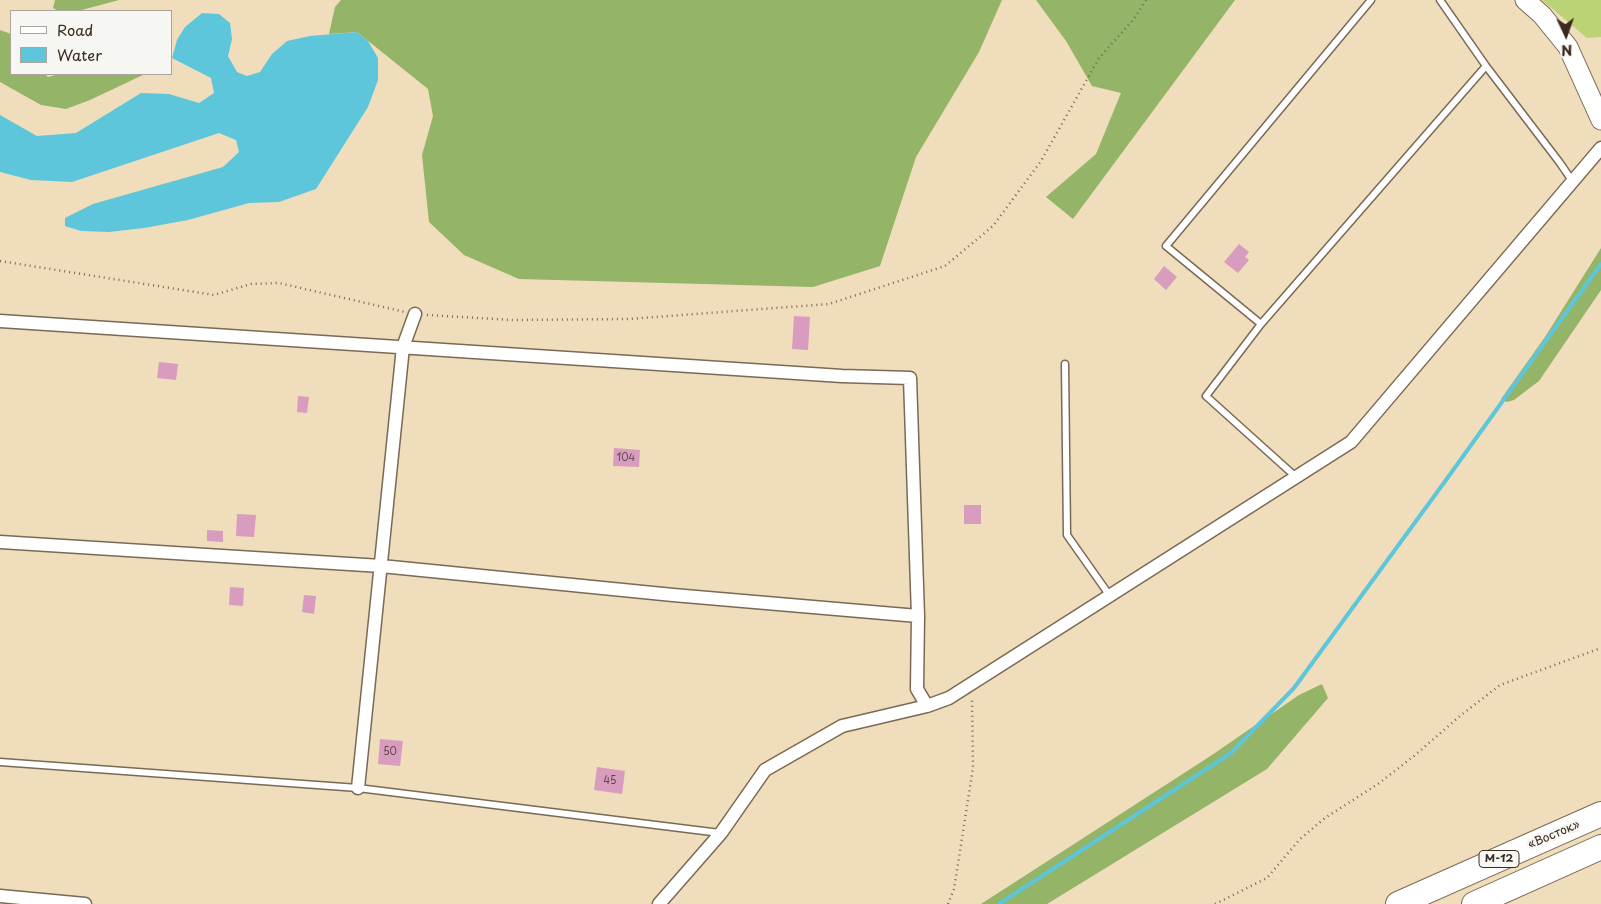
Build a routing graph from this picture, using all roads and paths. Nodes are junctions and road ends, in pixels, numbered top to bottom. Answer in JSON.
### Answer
{"nodes":[{"id":1,"x":1146,"y":0,"type":"edge"},
{"id":2,"x":1371,"y":0,"type":"edge"},
{"id":3,"x":1440,"y":0,"type":"edge"},
{"id":4,"x":1525,"y":0,"type":"edge"},
{"id":5,"x":1486,"y":66,"type":"junction"},
{"id":6,"x":1601,"y":120,"type":"edge"},
{"id":7,"x":1601,"y":148,"type":"edge"},
{"id":8,"x":1572,"y":182,"type":"junction"},
{"id":9,"x":0,"y":261,"type":"edge"},
{"id":10,"x":415,"y":314,"type":"junction"},
{"id":11,"x":0,"y":321,"type":"edge"},
{"id":12,"x":1261,"y":324,"type":"junction"},
{"id":13,"x":403,"y":347,"type":"junction"},
{"id":14,"x":1065,"y":364,"type":"dead end"},
{"id":15,"x":1296,"y":477,"type":"junction"},
{"id":16,"x":0,"y":542,"type":"edge"},
{"id":17,"x":381,"y":566,"type":"junction"},
{"id":18,"x":1110,"y":596,"type":"junction"},
{"id":19,"x":918,"y":616,"type":"junction"},
{"id":20,"x":1601,"y":648,"type":"edge"},
{"id":21,"x":972,"y":683,"type":"junction"},
{"id":22,"x":927,"y":706,"type":"junction"},
{"id":23,"x":0,"y":762,"type":"edge"},
{"id":24,"x":358,"y":788,"type":"junction"},
{"id":25,"x":1601,"y":814,"type":"edge"},
{"id":26,"x":722,"y":833,"type":"junction"},
{"id":27,"x":1601,"y":847,"type":"edge"},
{"id":28,"x":0,"y":896,"type":"edge"},
{"id":29,"x":85,"y":904,"type":"edge"},
{"id":30,"x":659,"y":904,"type":"edge"},
{"id":31,"x":948,"y":904,"type":"edge"},
{"id":32,"x":1215,"y":904,"type":"edge"},
{"id":33,"x":1398,"y":904,"type":"edge"},
{"id":34,"x":1474,"y":904,"type":"edge"}],
"edges":[{"from":1,"to":10,"type":"path"},
{"from":2,"to":12,"type":"lane"},
{"from":3,"to":5,"type":"lane"},
{"from":4,"to":6,"type":"street"},
{"from":5,"to":8,"type":"lane"},
{"from":5,"to":12,"type":"lane"},
{"from":7,"to":8,"type":"street"},
{"from":8,"to":15,"type":"street"},
{"from":9,"to":10,"type":"path"},
{"from":10,"to":13,"type":"street"},
{"from":11,"to":13,"type":"street"},
{"from":12,"to":15,"type":"lane"},
{"from":13,"to":17,"type":"street"},
{"from":13,"to":19,"type":"street"},
{"from":14,"to":18,"type":"lane"},
{"from":15,"to":18,"type":"street"},
{"from":16,"to":17,"type":"street"},
{"from":17,"to":19,"type":"street"},
{"from":17,"to":24,"type":"street"},
{"from":18,"to":21,"type":"street"},
{"from":19,"to":22,"type":"street"},
{"from":20,"to":32,"type":"path"},
{"from":21,"to":22,"type":"street"},
{"from":21,"to":31,"type":"path"},
{"from":22,"to":26,"type":"street"},
{"from":23,"to":24,"type":"lane"},
{"from":24,"to":26,"type":"lane"},
{"from":25,"to":33,"type":"highway","name":"«Восток»","number":"М-12"},
{"from":26,"to":30,"type":"street"},
{"from":27,"to":34,"type":"highway","number":"М-12"},
{"from":28,"to":29,"type":"street"}]}
